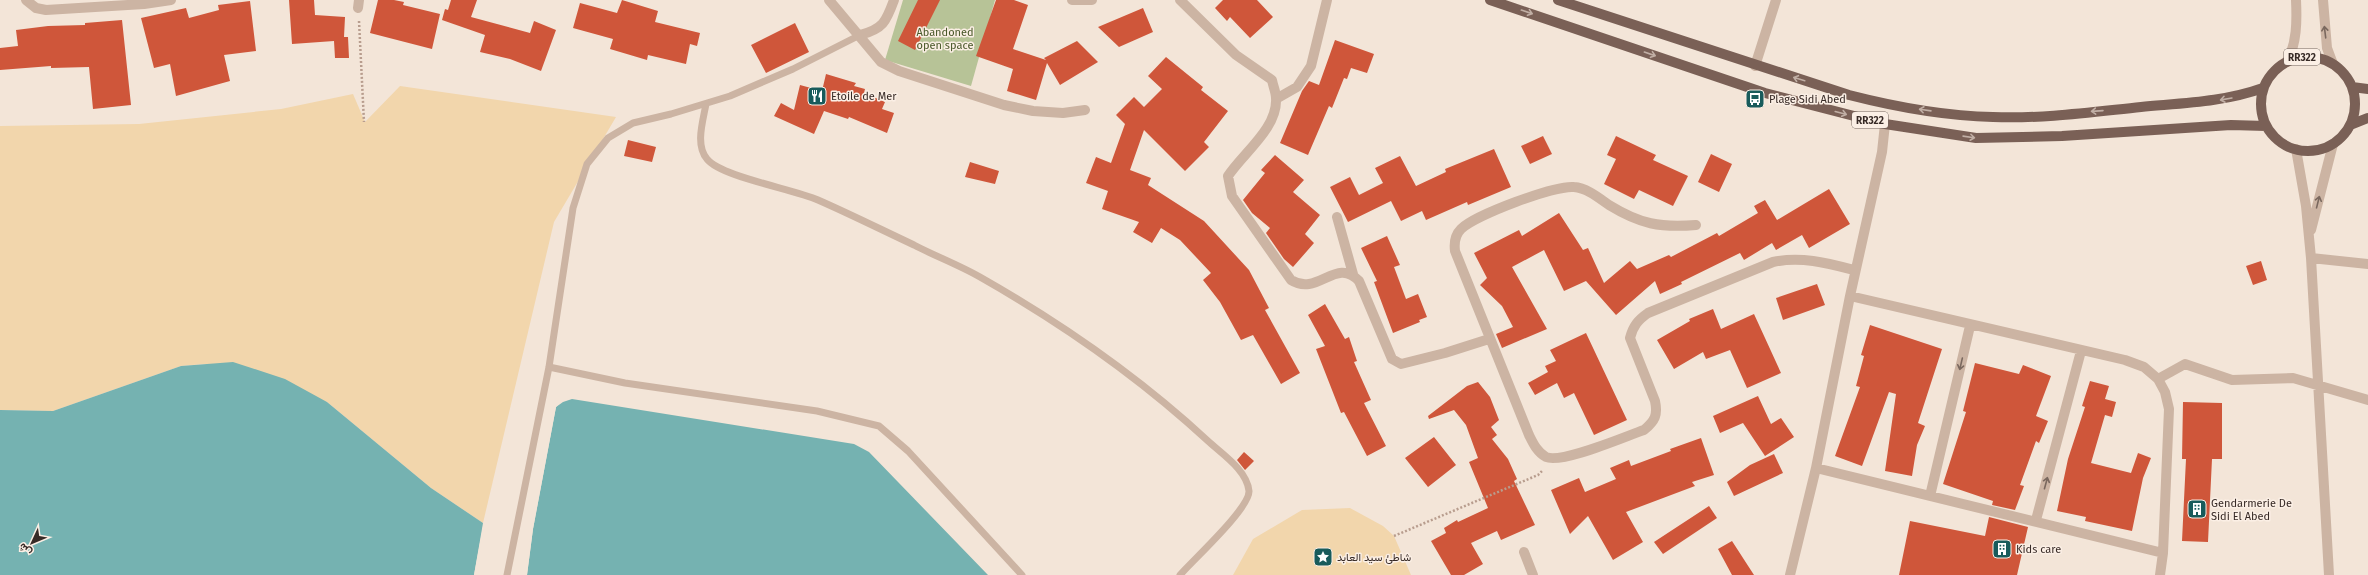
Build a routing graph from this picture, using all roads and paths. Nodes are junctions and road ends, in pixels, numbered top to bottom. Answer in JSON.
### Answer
{"nodes":[{"id":1,"x":26,"y":0,"type":"edge"},
{"id":2,"x":171,"y":0,"type":"edge"},
{"id":3,"x":829,"y":0,"type":"edge"},
{"id":4,"x":894,"y":0,"type":"edge"},
{"id":5,"x":1072,"y":0,"type":"edge"},
{"id":6,"x":1092,"y":0,"type":"edge"},
{"id":7,"x":1180,"y":0,"type":"edge"},
{"id":8,"x":1327,"y":0,"type":"edge"},
{"id":9,"x":1490,"y":0,"type":"edge"},
{"id":10,"x":1558,"y":0,"type":"edge"},
{"id":11,"x":1776,"y":0,"type":"edge"},
{"id":12,"x":2296,"y":0,"type":"edge"},
{"id":13,"x":2323,"y":0,"type":"edge"},
{"id":14,"x":145,"y":2,"type":"edge"},
{"id":15,"x":359,"y":4,"type":"edge"},
{"id":16,"x":860,"y":35,"type":"junction"},
{"id":17,"x":2287,"y":62,"type":"junction"},
{"id":18,"x":2333,"y":64,"type":"junction"},
{"id":19,"x":1755,"y":66,"type":"junction"},
{"id":20,"x":2352,"y":87,"type":"junction"},
{"id":21,"x":2263,"y":88,"type":"junction"},
{"id":22,"x":2368,"y":89,"type":"edge"},
{"id":23,"x":1276,"y":99,"type":"junction"},
{"id":24,"x":706,"y":104,"type":"junction"},
{"id":25,"x":1085,"y":110,"type":"dead end"},
{"id":26,"x":2368,"y":118,"type":"edge"},
{"id":27,"x":364,"y":122,"type":"dead end"},
{"id":28,"x":1885,"y":124,"type":"junction"},
{"id":29,"x":2266,"y":126,"type":"junction"},
{"id":30,"x":2350,"y":126,"type":"junction"},
{"id":31,"x":2333,"y":144,"type":"junction"},
{"id":32,"x":2296,"y":149,"type":"junction"},
{"id":33,"x":1336,"y":217,"type":"dead end"},
{"id":34,"x":1696,"y":225,"type":"dead end"},
{"id":35,"x":2309,"y":240,"type":"junction"},
{"id":36,"x":2311,"y":258,"type":"junction"},
{"id":37,"x":2368,"y":264,"type":"edge"},
{"id":38,"x":1854,"y":270,"type":"junction"},
{"id":39,"x":1353,"y":274,"type":"junction"},
{"id":40,"x":1850,"y":296,"type":"junction"},
{"id":41,"x":1970,"y":326,"type":"junction"},
{"id":42,"x":1489,"y":338,"type":"junction"},
{"id":43,"x":2081,"y":351,"type":"junction"},
{"id":44,"x":549,"y":368,"type":"junction"},
{"id":45,"x":2158,"y":379,"type":"junction"},
{"id":46,"x":2318,"y":386,"type":"junction"},
{"id":47,"x":2368,"y":400,"type":"edge"},
{"id":48,"x":1552,"y":458,"type":"junction"},
{"id":49,"x":1816,"y":468,"type":"junction"},
{"id":50,"x":1930,"y":496,"type":"junction"},
{"id":51,"x":2036,"y":520,"type":"junction"},
{"id":52,"x":1394,"y":536,"type":"dead end"},
{"id":53,"x":1524,"y":552,"type":"dead end"},
{"id":54,"x":2163,"y":553,"type":"junction"},
{"id":55,"x":507,"y":575,"type":"edge"},
{"id":56,"x":1022,"y":575,"type":"edge"},
{"id":57,"x":1180,"y":575,"type":"edge"},
{"id":58,"x":1533,"y":575,"type":"edge"},
{"id":59,"x":1790,"y":575,"type":"edge"},
{"id":60,"x":2160,"y":575,"type":"edge"},
{"id":61,"x":2329,"y":575,"type":"edge"}],
"edges":[{"from":1,"to":14,"type":"street"},
{"from":2,"to":14,"type":"street"},
{"from":3,"to":16,"type":"street"},
{"from":4,"to":16,"type":"street"},
{"from":5,"to":6,"type":"street"},
{"from":7,"to":23,"type":"street"},
{"from":8,"to":23,"type":"street"},
{"from":9,"to":28,"type":"main road","number":"RR322","one_way":true},
{"from":10,"to":19,"type":"main road","number":"RR322"},
{"from":11,"to":19,"type":"street"},
{"from":12,"to":17,"type":"street"},
{"from":18,"to":13,"type":"street","one_way":true},
{"from":15,"to":27,"type":"path"},
{"from":16,"to":24,"type":"lane"},
{"from":16,"to":25,"type":"street"},
{"from":17,"to":18,"type":"main road","number":"RR322"},
{"from":17,"to":21,"type":"main road","number":"RR322"},
{"from":18,"to":20,"type":"main road","number":"RR322"},
{"from":21,"to":19,"type":"main road","number":"RR322","one_way":true},
{"from":20,"to":22,"type":"main road"},
{"from":20,"to":30,"type":"main road","number":"RR322"},
{"from":21,"to":29,"type":"main road","number":"RR322"},
{"from":23,"to":39,"type":"street"},
{"from":24,"to":44,"type":"lane"},
{"from":24,"to":57,"type":"lane"},
{"from":26,"to":30,"type":"main road","number":"RR322"},
{"from":28,"to":29,"type":"main road","number":"RR322","one_way":true},
{"from":28,"to":38,"type":"street"},
{"from":29,"to":32,"type":"main road","number":"RR322"},
{"from":30,"to":31,"type":"main road","number":"RR322"},
{"from":31,"to":32,"type":"main road","number":"RR322"},
{"from":35,"to":31,"type":"street","one_way":true},
{"from":32,"to":35,"type":"street"},
{"from":33,"to":39,"type":"street"},
{"from":34,"to":42,"type":"street"},
{"from":35,"to":36,"type":"street"},
{"from":36,"to":37,"type":"street"},
{"from":36,"to":46,"type":"street"},
{"from":38,"to":40,"type":"street"},
{"from":38,"to":48,"type":"street"},
{"from":39,"to":42,"type":"street"},
{"from":40,"to":41,"type":"street"},
{"from":40,"to":49,"type":"street"},
{"from":41,"to":43,"type":"street"},
{"from":41,"to":50,"type":"street","one_way":true},
{"from":42,"to":48,"type":"street"},
{"from":43,"to":45,"type":"street"},
{"from":51,"to":43,"type":"street","one_way":true},
{"from":44,"to":55,"type":"lane"},
{"from":44,"to":56,"type":"lane"},
{"from":45,"to":46,"type":"street"},
{"from":45,"to":54,"type":"street"},
{"from":46,"to":47,"type":"street"},
{"from":46,"to":61,"type":"street"},
{"from":48,"to":52,"type":"path"},
{"from":49,"to":50,"type":"street"},
{"from":49,"to":59,"type":"street"},
{"from":50,"to":51,"type":"street"},
{"from":51,"to":54,"type":"street"},
{"from":53,"to":58,"type":"street"},
{"from":54,"to":60,"type":"street"}]}
